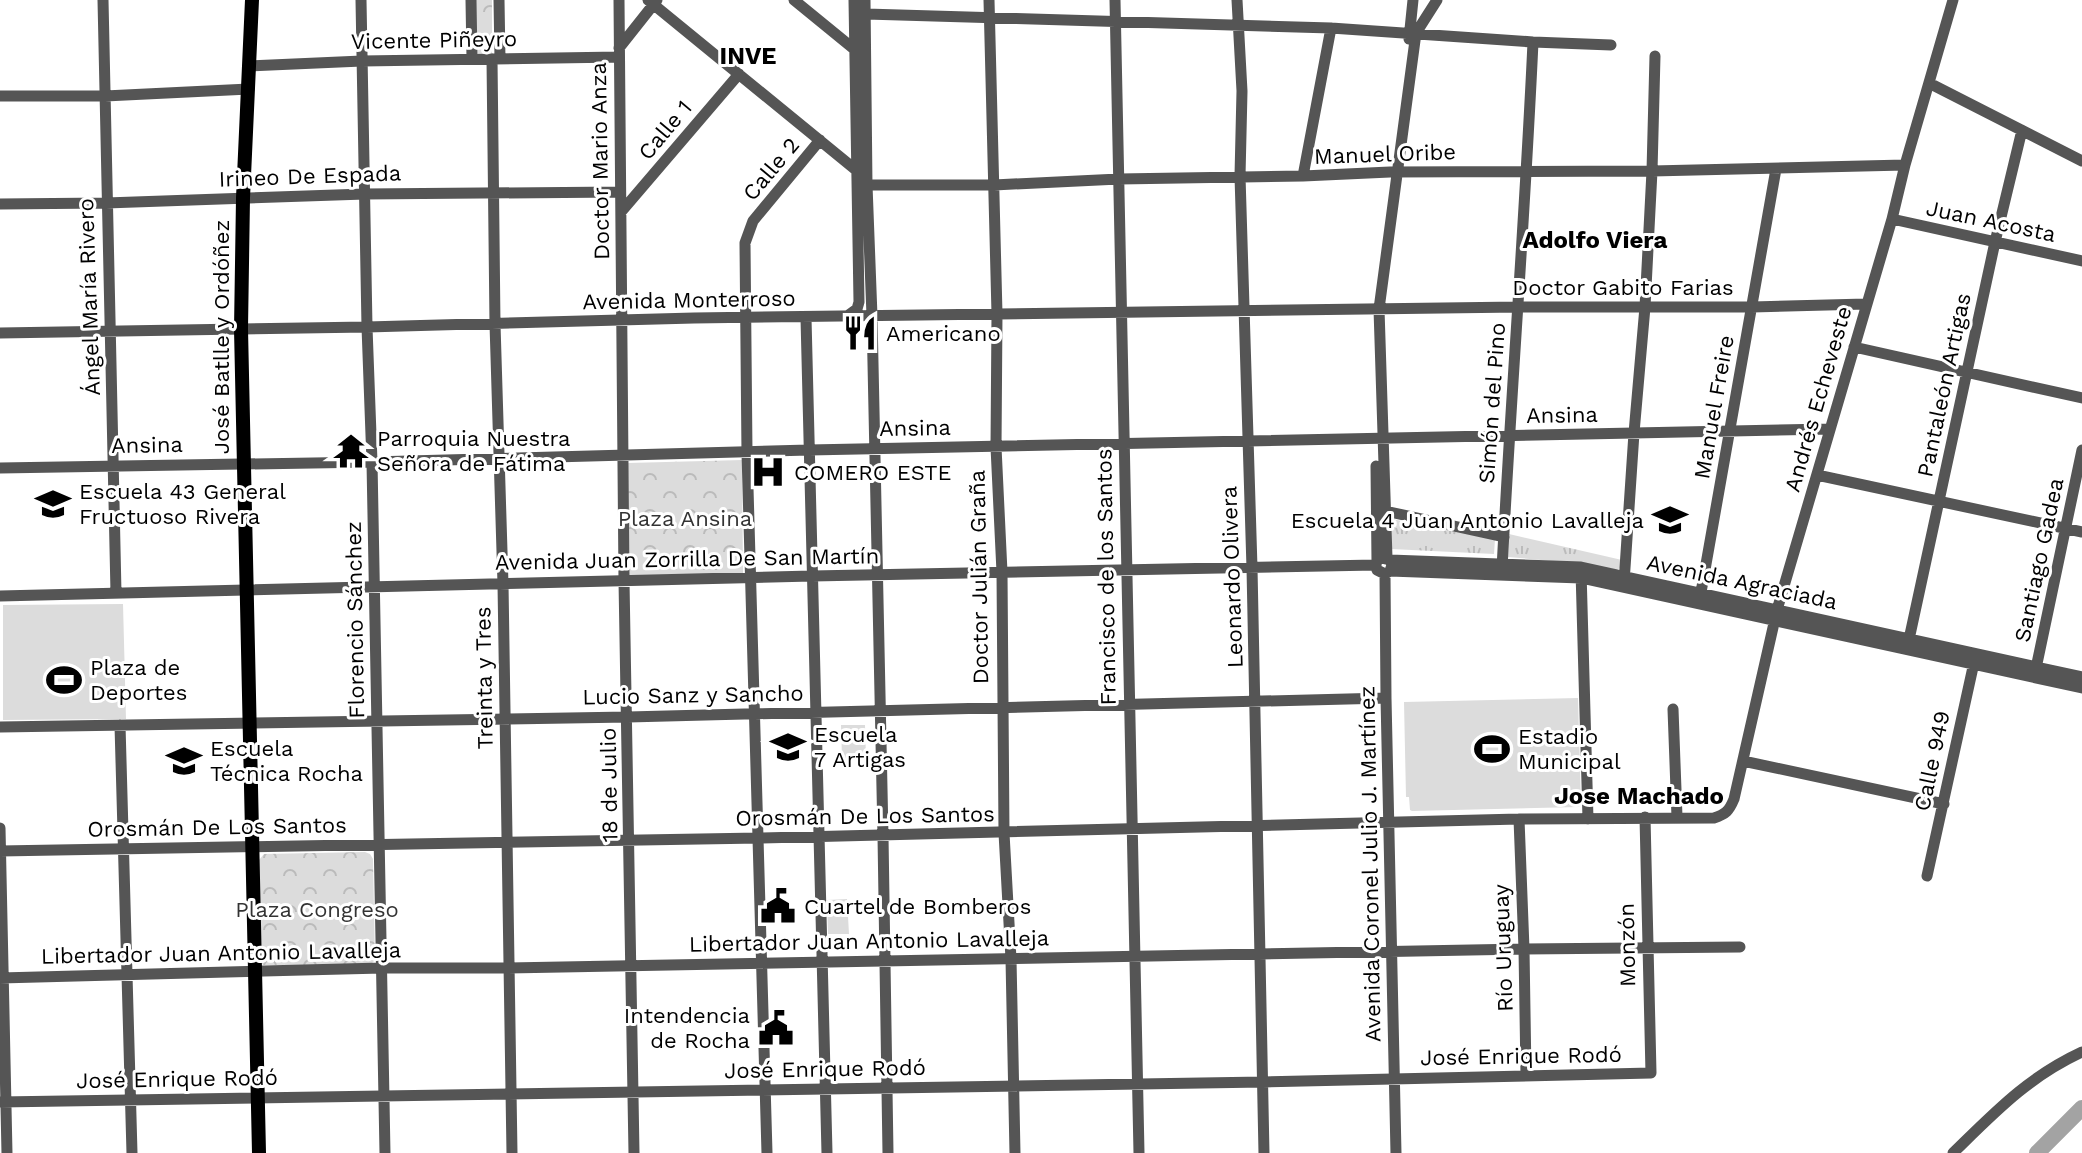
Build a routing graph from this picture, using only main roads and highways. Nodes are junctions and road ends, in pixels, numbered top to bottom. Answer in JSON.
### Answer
{"nodes":[{"id":1,"x":252,"y":0,"type":"edge"},
{"id":2,"x":259,"y":1153,"type":"edge"}],
"edges":[{"from":1,"to":2,"type":"main road","name":"José Batlle y Ordóñez"}]}
